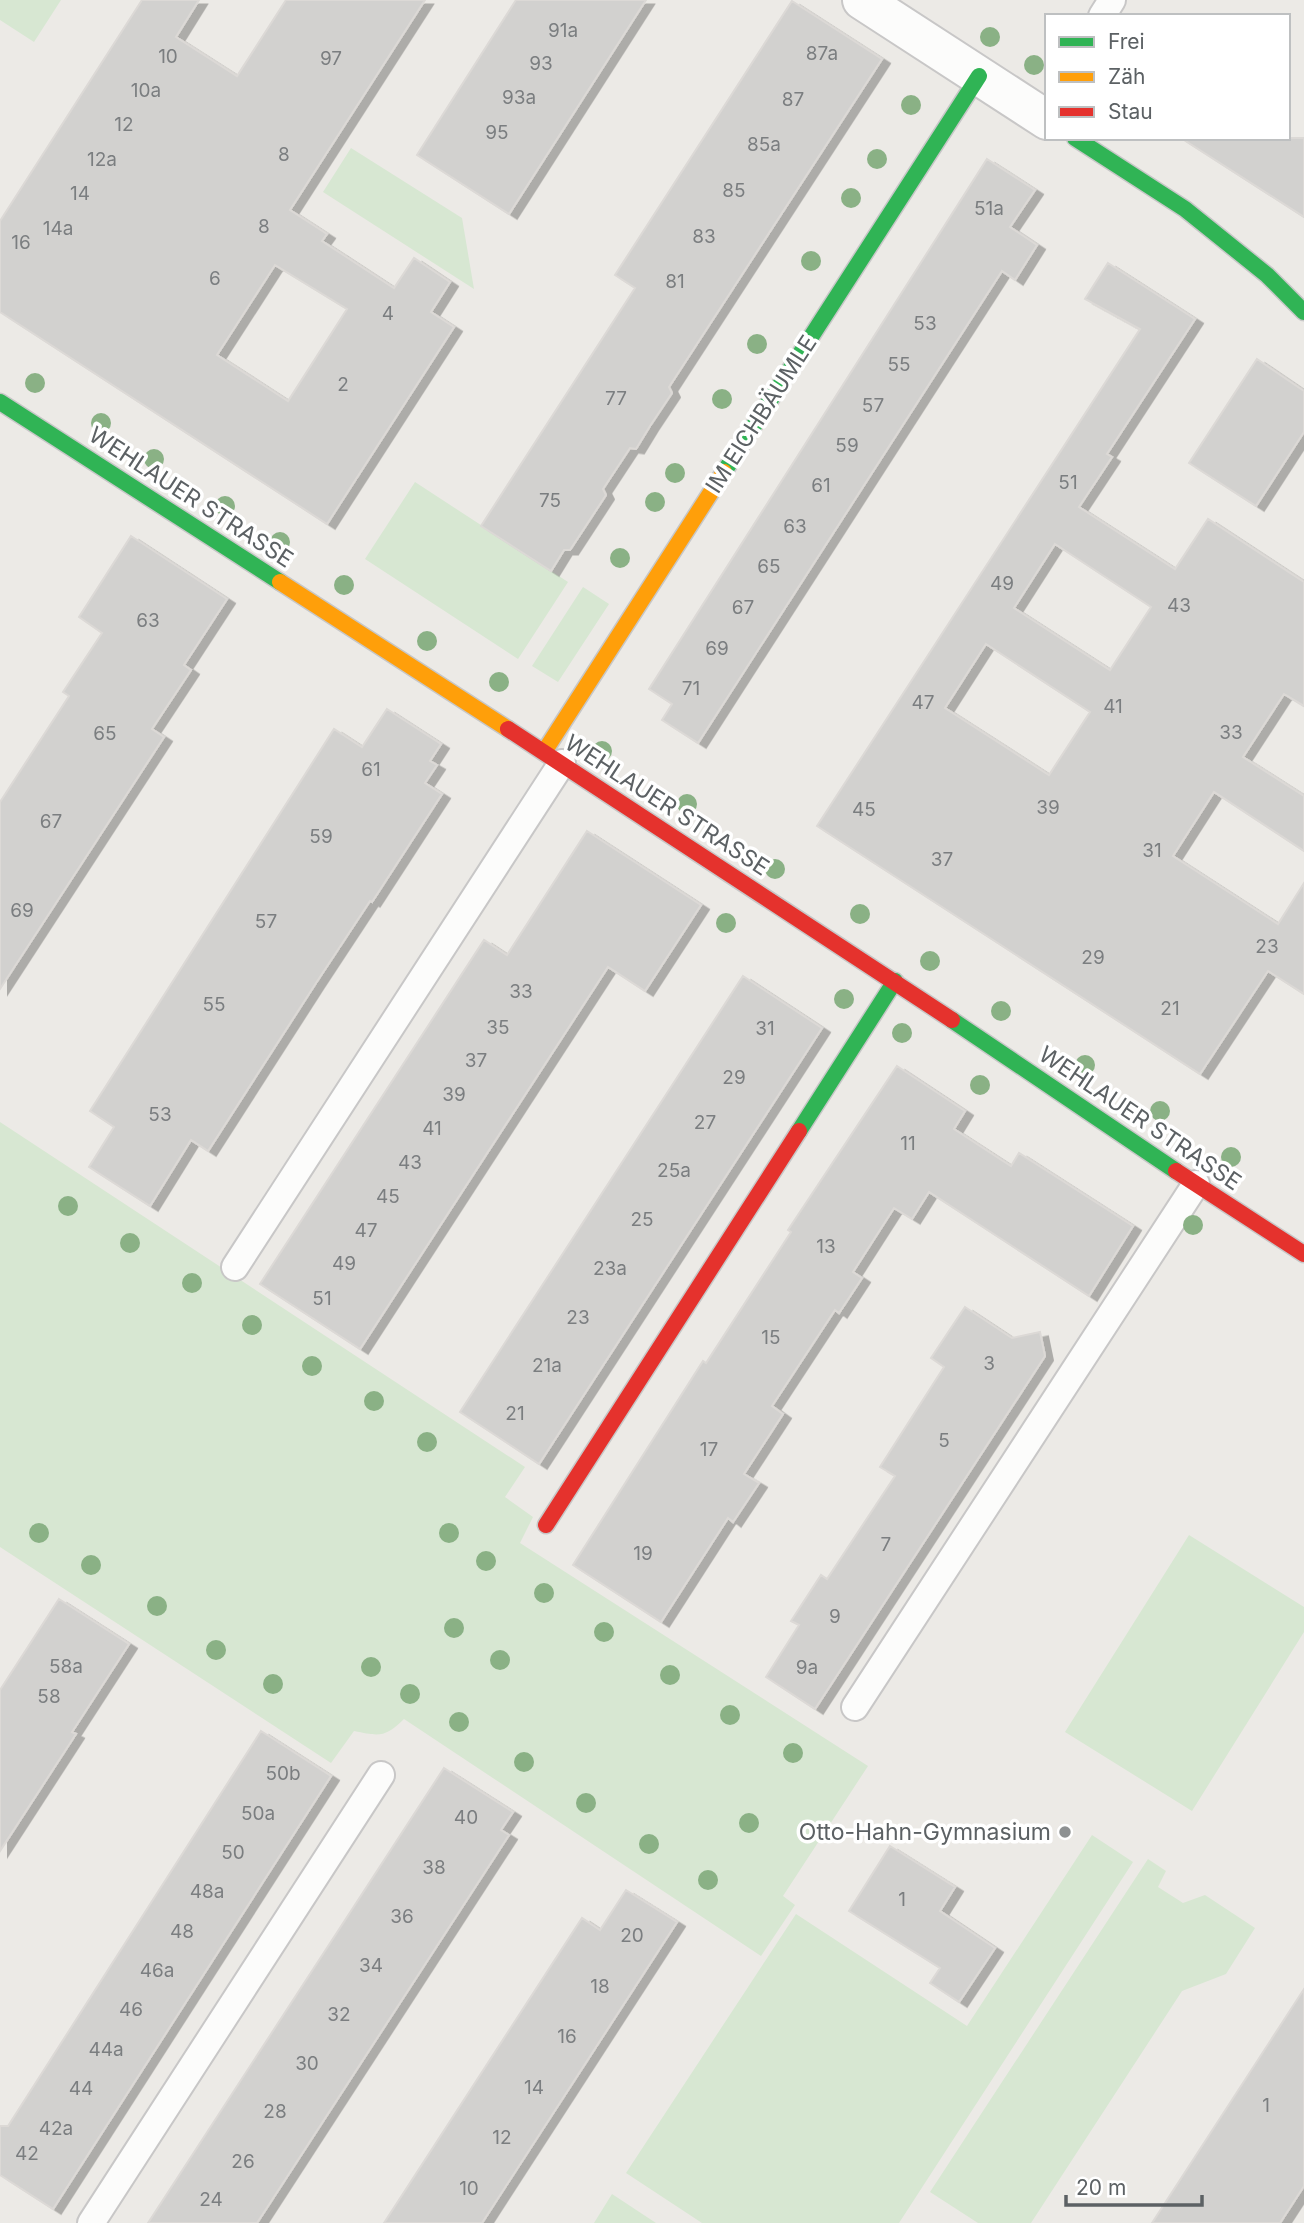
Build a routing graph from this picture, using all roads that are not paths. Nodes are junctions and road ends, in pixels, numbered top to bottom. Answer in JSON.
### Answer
{"nodes":[{"id":1,"x":862,"y":0,"type":"edge"},
{"id":2,"x":979,"y":76,"type":"junction"},
{"id":3,"x":1044,"y":112,"type":"edge"},
{"id":4,"x":1078,"y":140,"type":"edge"},
{"id":5,"x":1304,"y":312,"type":"edge"},
{"id":6,"x":0,"y":402,"type":"edge"},
{"id":7,"x":553,"y":757,"type":"junction"},
{"id":8,"x":895,"y":981,"type":"junction"},
{"id":9,"x":1196,"y":1184,"type":"junction"},
{"id":10,"x":1304,"y":1254,"type":"edge"},
{"id":11,"x":236,"y":1267,"type":"dead end"},
{"id":12,"x":546,"y":1525,"type":"dead end"},
{"id":13,"x":855,"y":1707,"type":"dead end"},
{"id":14,"x":381,"y":1775,"type":"dead end"},
{"id":15,"x":91,"y":2223,"type":"edge"}],
"edges":[{"from":1,"to":2,"type":"street"},
{"from":2,"to":3,"type":"street"},
{"from":2,"to":7,"type":"street","name":"IM EICHBÄUMLE"},
{"from":4,"to":5,"type":"street"},
{"from":6,"to":7,"type":"street","name":"WEHLAUER STRASSE"},
{"from":7,"to":8,"type":"street","name":"WEHLAUER STRASSE"},
{"from":7,"to":11,"type":"lane"},
{"from":8,"to":9,"type":"street","name":"WEHLAUER STRASSE"},
{"from":8,"to":12,"type":"street"},
{"from":9,"to":10,"type":"street","name":"WEHLAUER STRASSE"},
{"from":9,"to":13,"type":"lane"},
{"from":14,"to":15,"type":"lane"}]}
